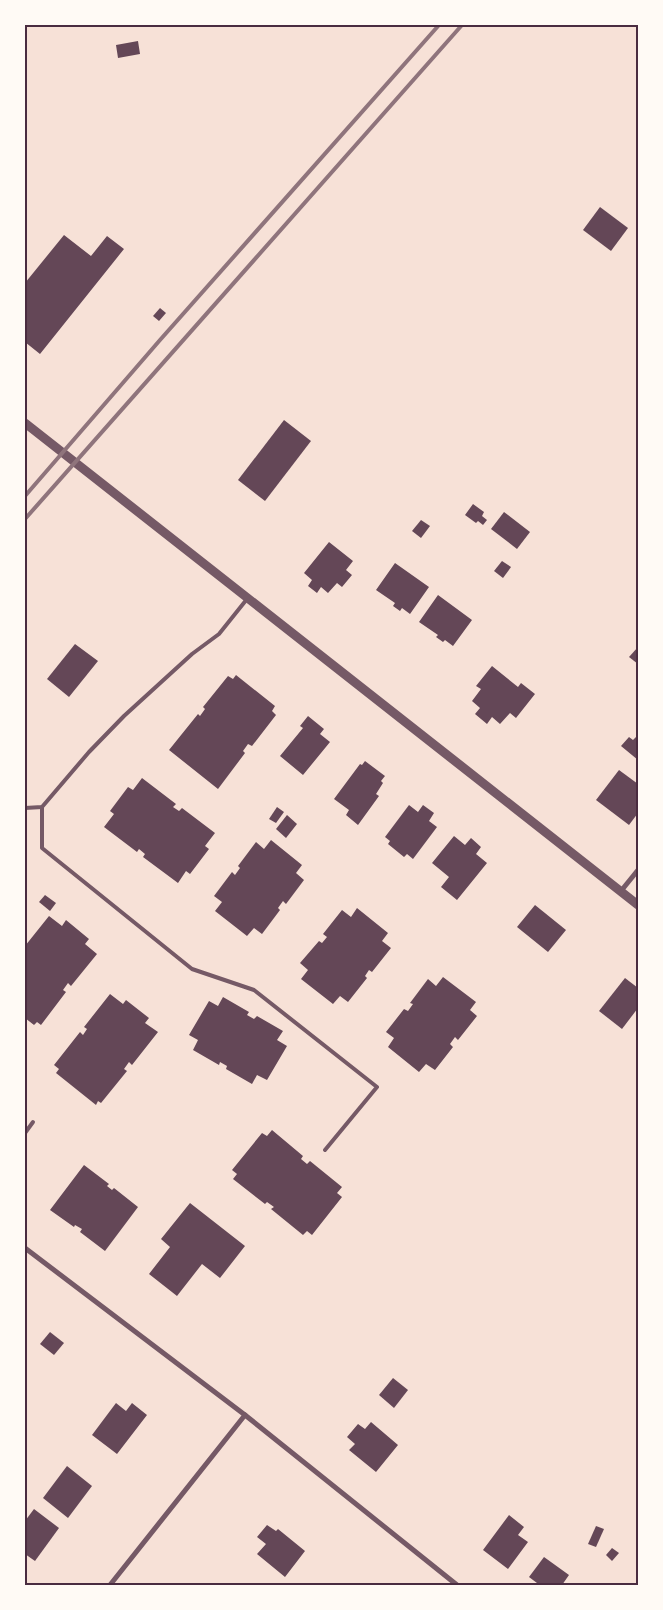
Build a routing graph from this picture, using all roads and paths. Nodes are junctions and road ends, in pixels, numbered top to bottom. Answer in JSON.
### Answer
{"nodes":[{"id":1,"x":25,"y":423,"type":"edge"},
{"id":2,"x":247,"y":599,"type":"junction"},
{"id":3,"x":42,"y":806,"type":"junction"},
{"id":4,"x":25,"y":808,"type":"edge"},
{"id":5,"x":638,"y":870,"type":"edge"},
{"id":6,"x":621,"y":891,"type":"junction"},
{"id":7,"x":638,"y":905,"type":"edge"},
{"id":8,"x":33,"y":1122,"type":"dead end"},
{"id":9,"x":25,"y":1133,"type":"edge"},
{"id":10,"x":325,"y":1150,"type":"dead end"},
{"id":11,"x":25,"y":1248,"type":"edge"},
{"id":12,"x":245,"y":1416,"type":"junction"},
{"id":13,"x":110,"y":1585,"type":"edge"},
{"id":14,"x":457,"y":1585,"type":"edge"}],
"edges":[{"from":1,"to":2,"type":"street"},
{"from":2,"to":3,"type":"lane"},
{"from":2,"to":6,"type":"street"},
{"from":3,"to":4,"type":"lane"},
{"from":3,"to":10,"type":"lane"},
{"from":5,"to":6,"type":"street"},
{"from":6,"to":7,"type":"street"},
{"from":8,"to":9,"type":"lane"},
{"from":11,"to":12,"type":"street"},
{"from":12,"to":13,"type":"street"},
{"from":12,"to":14,"type":"street"}]}
